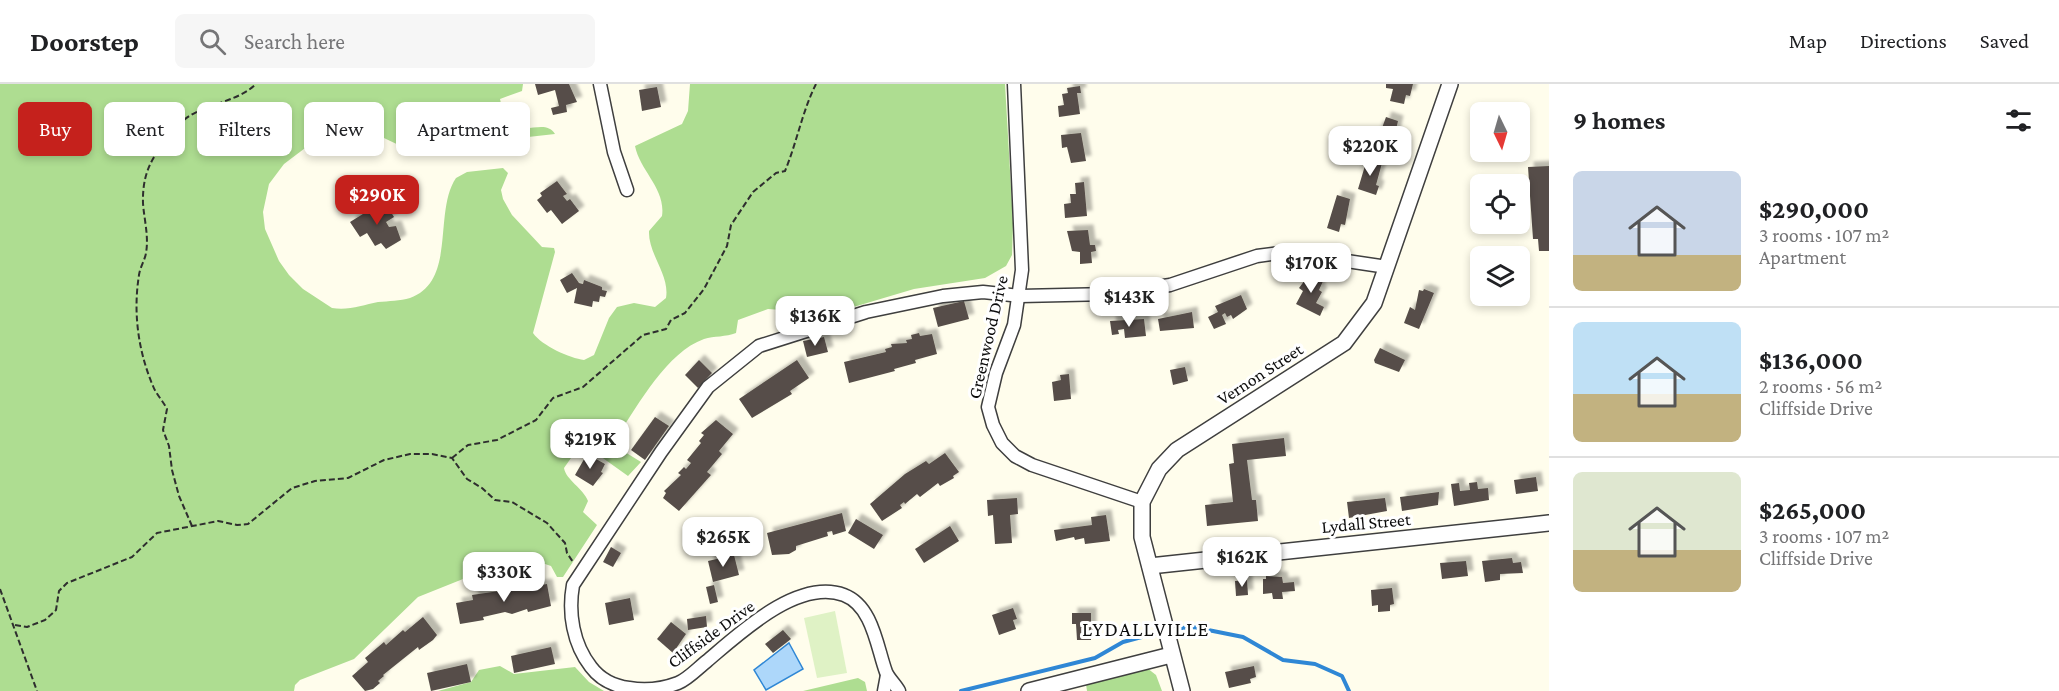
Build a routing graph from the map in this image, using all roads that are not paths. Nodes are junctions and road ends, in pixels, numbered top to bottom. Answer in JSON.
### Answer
{"nodes":[{"id":1,"x":600,"y":84,"type":"edge"},
{"id":2,"x":1014,"y":84,"type":"edge"},
{"id":3,"x":1450,"y":84,"type":"edge"},
{"id":4,"x":627,"y":190,"type":"dead end"},
{"id":5,"x":1387,"y":267,"type":"junction"},
{"id":6,"x":1020,"y":296,"type":"junction"},
{"id":7,"x":1142,"y":502,"type":"junction"},
{"id":8,"x":1549,"y":524,"type":"edge"},
{"id":9,"x":1150,"y":566,"type":"junction"},
{"id":10,"x":1171,"y":655,"type":"junction"},
{"id":11,"x":887,"y":675,"type":"junction"},
{"id":12,"x":899,"y":690,"type":"edge"},
{"id":13,"x":884,"y":691,"type":"edge"},
{"id":14,"x":1029,"y":691,"type":"edge"},
{"id":15,"x":1182,"y":691,"type":"edge"}],
"edges":[{"from":1,"to":4,"type":"street"},
{"from":2,"to":6,"type":"street","name":"Greenwood Drive"},
{"from":3,"to":5,"type":"street","name":"Vernon Street"},
{"from":5,"to":6,"type":"street","name":"Cliffside Drive"},
{"from":5,"to":7,"type":"street","name":"Vernon Street"},
{"from":6,"to":7,"type":"street","name":"Greenwood Drive"},
{"from":6,"to":11,"type":"street","name":"Cliffside Drive"},
{"from":7,"to":9,"type":"street","name":"Vernon Street"},
{"from":8,"to":9,"type":"street","name":"Lydall Street"},
{"from":9,"to":10,"type":"street","name":"Vernon Street"},
{"from":10,"to":14,"type":"street"},
{"from":10,"to":15,"type":"street","name":"Vernon Street"},
{"from":11,"to":12,"type":"street","name":"Cliffside Drive"},
{"from":11,"to":13,"type":"street","name":"Cliffside Drive"}]}
